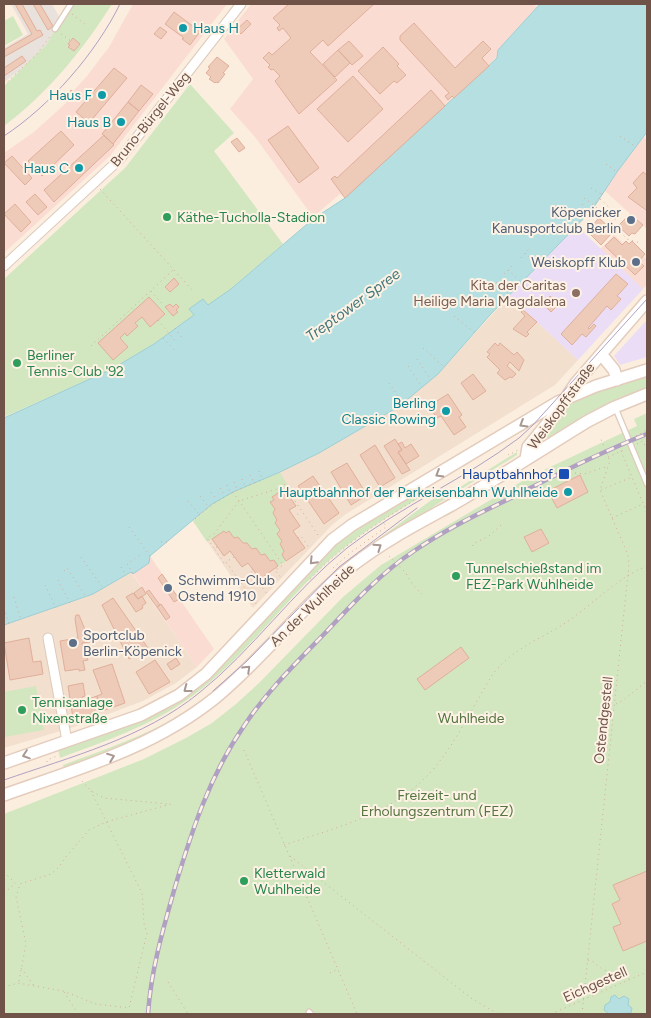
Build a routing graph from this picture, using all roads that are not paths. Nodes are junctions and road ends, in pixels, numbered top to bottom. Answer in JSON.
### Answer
{"nodes":[{"id":1,"x":71,"y":4,"type":"edge"},
{"id":2,"x":241,"y":4,"type":"edge"},
{"id":3,"x":55,"y":29,"type":"road end"},
{"id":4,"x":4,"y":266,"type":"edge"},
{"id":5,"x":647,"y":301,"type":"edge"},
{"id":6,"x":601,"y":354,"type":"junction"},
{"id":7,"x":647,"y":370,"type":"edge"},
{"id":8,"x":617,"y":380,"type":"junction"},
{"id":9,"x":647,"y":394,"type":"edge"},
{"id":10,"x":565,"y":399,"type":"junction"},
{"id":11,"x":615,"y":407,"type":"junction"},
{"id":12,"x":523,"y":454,"type":"junction"},
{"id":13,"x":647,"y":484,"type":"edge"},
{"id":14,"x":48,"y":638,"type":"dead end"},
{"id":15,"x":67,"y":741,"type":"junction"},
{"id":16,"x":4,"y":763,"type":"edge"},
{"id":17,"x":4,"y":795,"type":"edge"}],
"edges":[{"from":1,"to":3,"type":"lane"},
{"from":2,"to":4,"type":"street","name":"Bruno-Bürgel-Weg"},
{"from":5,"to":6,"type":"main road","name":"Weiskopffstraße"},
{"from":6,"to":8,"type":"main road","name":"Weiskopffstraße"},
{"from":6,"to":10,"type":"main road","name":"Weiskopffstraße"},
{"from":7,"to":8,"type":"main road","name":"An der Wuhlheide"},
{"from":8,"to":10,"type":"main road","name":"An der Wuhlheide"},
{"from":9,"to":11,"type":"main road","name":"An der Wuhlheide"},
{"from":10,"to":12,"type":"main road","name":"Weiskopffstraße"},
{"from":10,"to":15,"type":"main road","name":"An der Wuhlheide","one_way":true},
{"from":11,"to":12,"type":"main road","name":"An der Wuhlheide"},
{"from":11,"to":13,"type":"lane"},
{"from":17,"to":12,"type":"main road","name":"An der Wuhlheide","one_way":true},
{"from":14,"to":15,"type":"street"},
{"from":15,"to":16,"type":"main road","name":"An der Wuhlheide","one_way":true}]}
